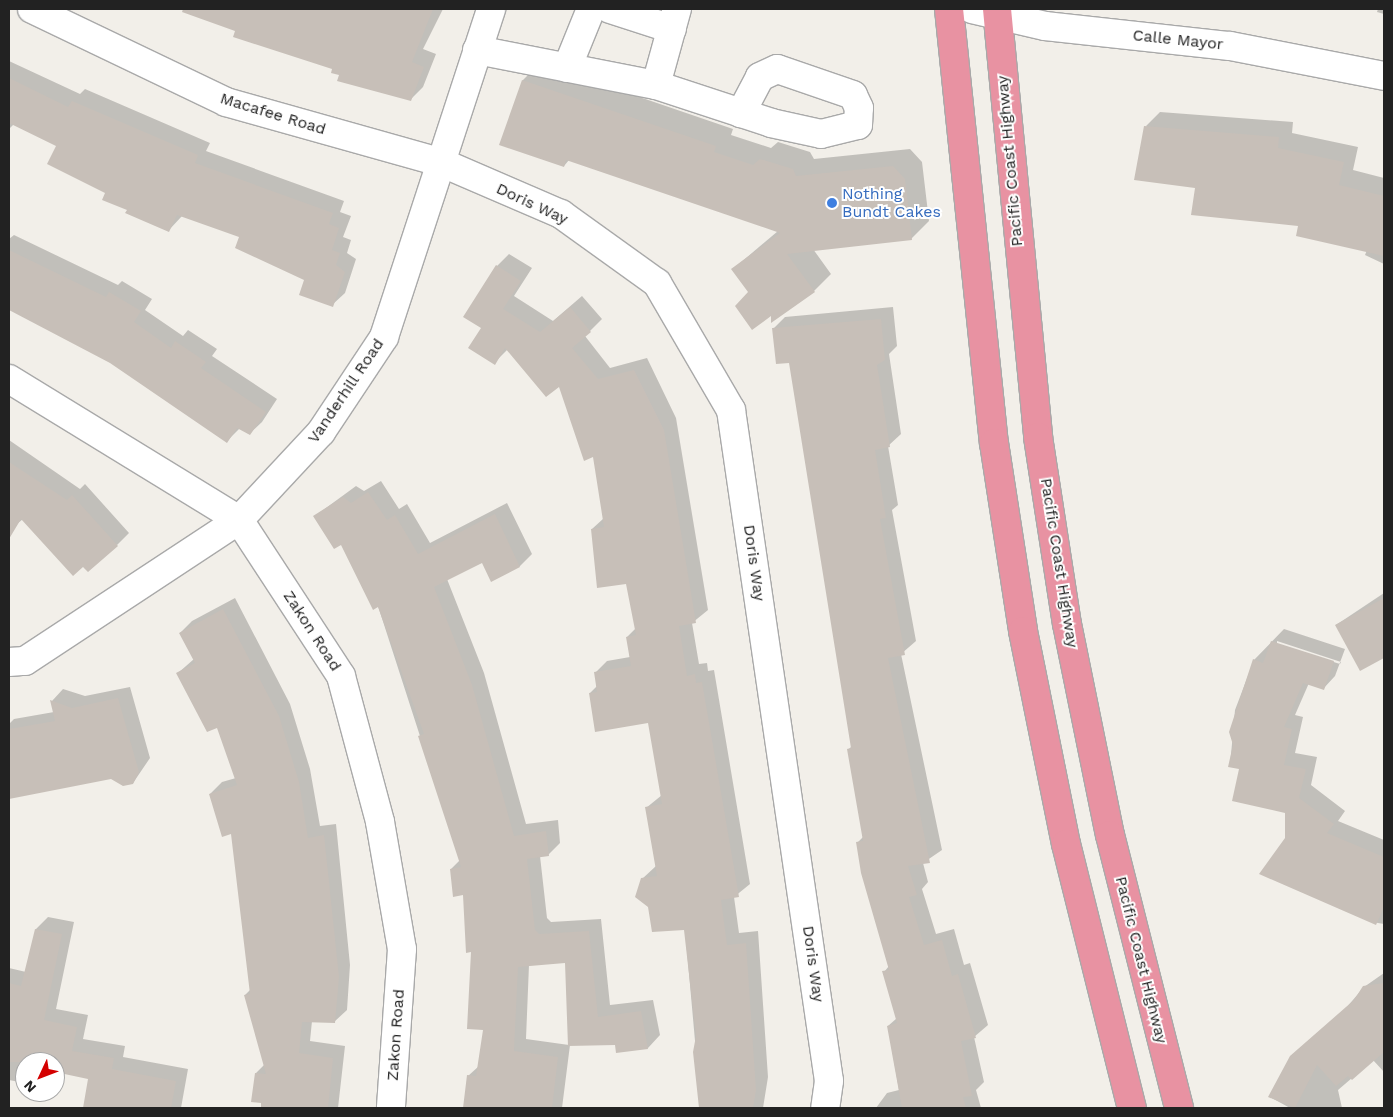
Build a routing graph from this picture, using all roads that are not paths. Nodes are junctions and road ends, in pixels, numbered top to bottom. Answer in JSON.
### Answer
{"nodes":[{"id":1,"x":32,"y":9,"type":"edge"},
{"id":2,"x":491,"y":9,"type":"edge"},
{"id":3,"x":591,"y":9,"type":"edge"},
{"id":4,"x":610,"y":9,"type":"edge"},
{"id":5,"x":949,"y":9,"type":"edge"},
{"id":6,"x":989,"y":11,"type":"edge"},
{"id":7,"x":674,"y":19,"type":"edge"},
{"id":8,"x":477,"y":50,"type":"junction"},
{"id":9,"x":567,"y":68,"type":"junction"},
{"id":10,"x":1384,"y":76,"type":"edge"},
{"id":11,"x":656,"y":86,"type":"junction"},
{"id":12,"x":740,"y":113,"type":"dead end"},
{"id":13,"x":440,"y":162,"type":"junction"},
{"id":14,"x":9,"y":379,"type":"edge"},
{"id":15,"x":239,"y":520,"type":"junction"},
{"id":16,"x":9,"y":662,"type":"edge"},
{"id":17,"x":392,"y":1108,"type":"edge"},
{"id":18,"x":825,"y":1108,"type":"edge"},
{"id":19,"x":1132,"y":1108,"type":"edge"},
{"id":20,"x":1178,"y":1108,"type":"edge"}],
"edges":[{"from":1,"to":13,"type":"street","name":"Macafee Road"},
{"from":2,"to":8,"type":"street","name":"Vanderhill Road"},
{"from":3,"to":9,"type":"street"},
{"from":4,"to":7,"type":"street"},
{"from":5,"to":19,"type":"highway"},
{"from":6,"to":10,"type":"street","name":"Calle Mayor"},
{"from":6,"to":20,"type":"highway","name":"Pacific Coast Highway"},
{"from":7,"to":11,"type":"street"},
{"from":8,"to":9,"type":"street"},
{"from":8,"to":13,"type":"street","name":"Vanderhill Road"},
{"from":9,"to":11,"type":"street"},
{"from":11,"to":12,"type":"street"},
{"from":13,"to":15,"type":"street","name":"Vanderhill Road"},
{"from":13,"to":18,"type":"street","name":"Doris Way"},
{"from":14,"to":15,"type":"street","name":"Zakon Road"},
{"from":15,"to":16,"type":"street","name":"Vanderhill Road"},
{"from":15,"to":17,"type":"street","name":"Zakon Road"}]}
